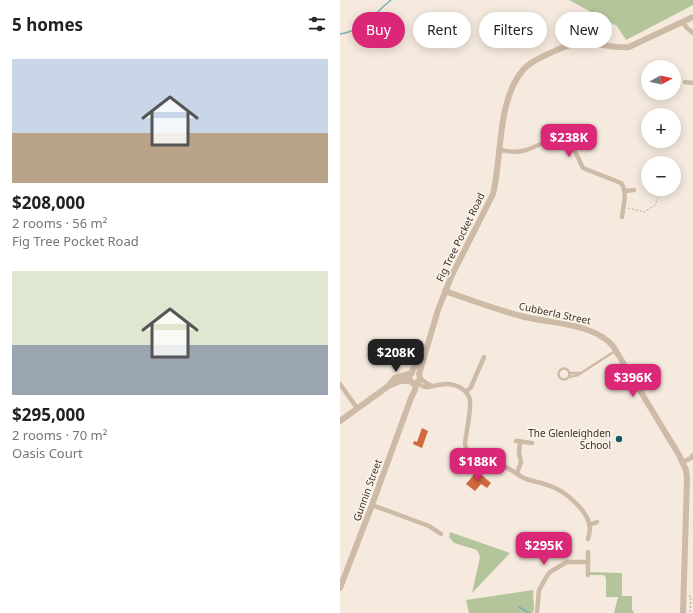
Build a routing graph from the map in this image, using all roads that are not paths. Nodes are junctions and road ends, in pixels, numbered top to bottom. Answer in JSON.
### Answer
{"nodes":[{"id":1,"x":693,"y":17,"type":"edge"},
{"id":2,"x":683,"y":23,"type":"junction"},
{"id":3,"x":693,"y":33,"type":"edge"},
{"id":4,"x":685,"y":82,"type":"dead end"},
{"id":5,"x":693,"y":84,"type":"edge"},
{"id":6,"x":500,"y":150,"type":"junction"},
{"id":7,"x":634,"y":190,"type":"dead end"},
{"id":8,"x":625,"y":191,"type":"junction"},
{"id":9,"x":622,"y":217,"type":"dead end"},
{"id":10,"x":445,"y":291,"type":"junction"},
{"id":11,"x":616,"y":351,"type":"junction"},
{"id":12,"x":484,"y":357,"type":"dead end"},
{"id":13,"x":424,"y":358,"type":"junction"},
{"id":14,"x":411,"y":373,"type":"junction"},
{"id":15,"x":570,"y":373,"type":"junction"},
{"id":16,"x":579,"y":373,"type":"junction"},
{"id":17,"x":569,"y":377,"type":"junction"},
{"id":18,"x":415,"y":380,"type":"junction"},
{"id":19,"x":340,"y":384,"type":"edge"},
{"id":20,"x":387,"y":386,"type":"junction"},
{"id":21,"x":466,"y":392,"type":"junction"},
{"id":22,"x":357,"y":408,"type":"junction"},
{"id":23,"x":340,"y":421,"type":"edge"},
{"id":24,"x":532,"y":443,"type":"dead end"},
{"id":25,"x":693,"y":455,"type":"edge"},
{"id":26,"x":683,"y":462,"type":"junction"},
{"id":27,"x":517,"y":473,"type":"junction"},
{"id":28,"x":372,"y":505,"type":"junction"},
{"id":29,"x":597,"y":522,"type":"dead end"},
{"id":30,"x":589,"y":525,"type":"junction"},
{"id":31,"x":441,"y":534,"type":"dead end"},
{"id":32,"x":588,"y":539,"type":"dead end"},
{"id":33,"x":588,"y":552,"type":"dead end"},
{"id":34,"x":588,"y":562,"type":"junction"},
{"id":35,"x":588,"y":575,"type":"dead end"},
{"id":36,"x":340,"y":588,"type":"edge"},
{"id":37,"x":537,"y":613,"type":"edge"},
{"id":38,"x":683,"y":613,"type":"edge"}],
"edges":[{"from":1,"to":2,"type":"street","name":"Fig Tree Pocket Road"},
{"from":2,"to":3,"type":"street"},
{"from":2,"to":6,"type":"street","name":"Fig Tree Pocket Road"},
{"from":4,"to":5,"type":"street"},
{"from":6,"to":8,"type":"street"},
{"from":6,"to":10,"type":"street","name":"Fig Tree Pocket Road"},
{"from":7,"to":8,"type":"street"},
{"from":8,"to":9,"type":"street"},
{"from":10,"to":11,"type":"street","name":"Cubberla Street"},
{"from":10,"to":13,"type":"street","name":"Fig Tree Pocket Road"},
{"from":11,"to":16,"type":"lane"},
{"from":11,"to":26,"type":"street","name":"Cubberla Street"},
{"from":12,"to":21,"type":"street"},
{"from":13,"to":14,"type":"street","name":"Fig Tree Pocket Road"},
{"from":13,"to":18,"type":"street","name":"Fig Tree Pocket Road"},
{"from":14,"to":18,"type":"street"},
{"from":14,"to":20,"type":"street"},
{"from":15,"to":16,"type":"lane"},
{"from":15,"to":17,"type":"lane"},
{"from":15,"to":17,"type":"lane"},
{"from":16,"to":17,"type":"lane"},
{"from":18,"to":20,"type":"street"},
{"from":18,"to":21,"type":"street"},
{"from":18,"to":28,"type":"street","name":"Gunnin Street"},
{"from":19,"to":22,"type":"street"},
{"from":20,"to":22,"type":"street"},
{"from":21,"to":27,"type":"street"},
{"from":22,"to":23,"type":"street"},
{"from":24,"to":27,"type":"street"},
{"from":25,"to":26,"type":"street"},
{"from":26,"to":38,"type":"street","name":"Cubberla Street"},
{"from":27,"to":30,"type":"street"},
{"from":28,"to":31,"type":"street"},
{"from":28,"to":36,"type":"street","name":"Gunnin Street"},
{"from":29,"to":30,"type":"street"},
{"from":30,"to":32,"type":"street"},
{"from":33,"to":34,"type":"street"},
{"from":34,"to":35,"type":"street"},
{"from":34,"to":37,"type":"street"}]}
